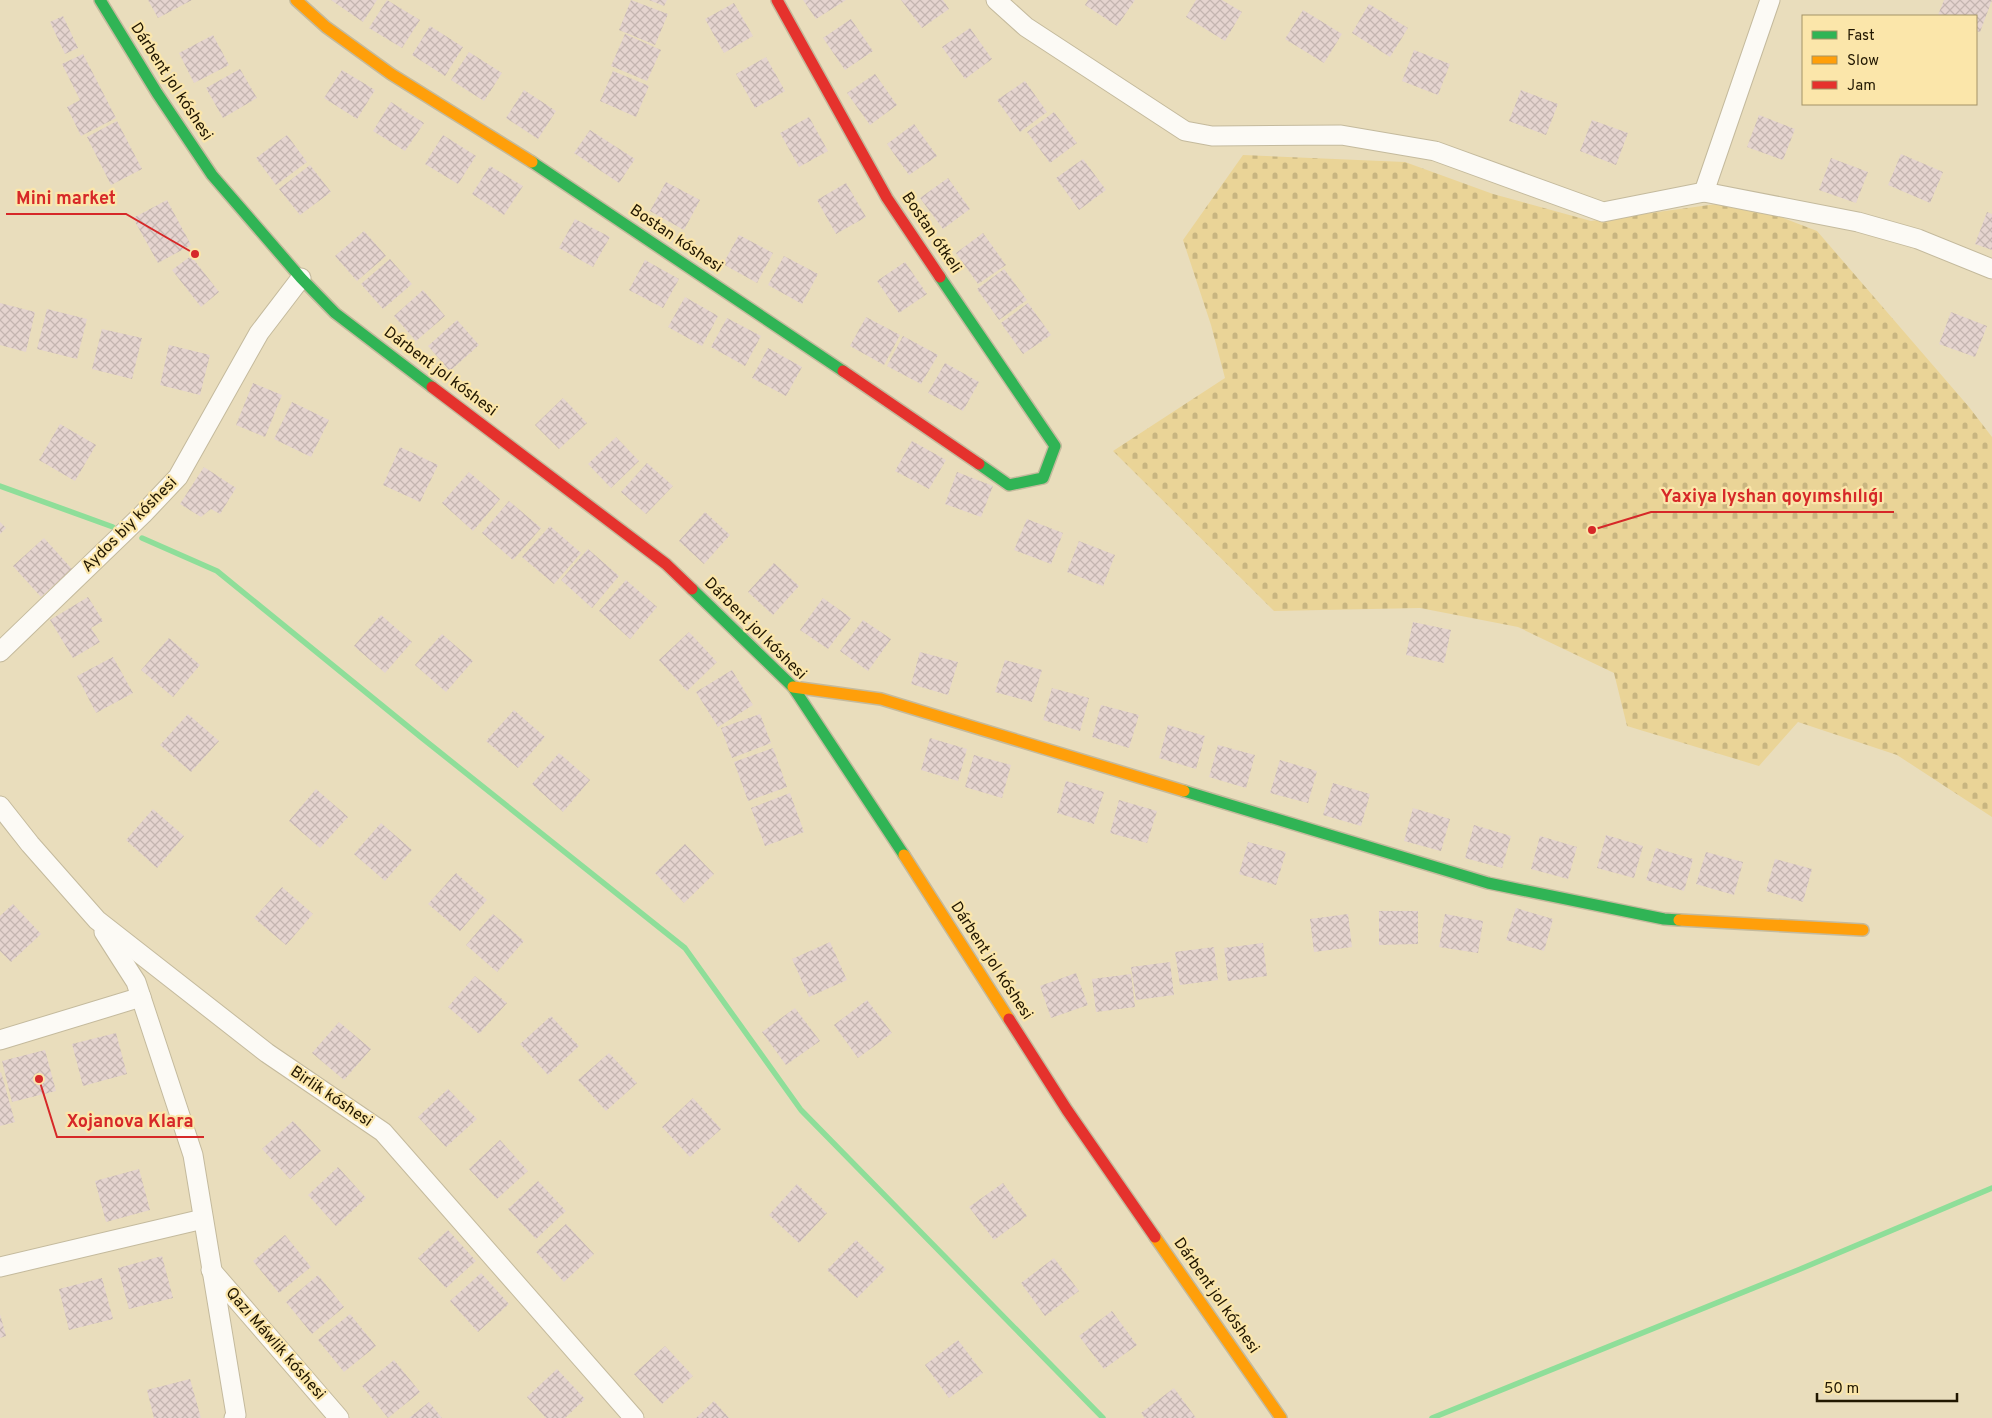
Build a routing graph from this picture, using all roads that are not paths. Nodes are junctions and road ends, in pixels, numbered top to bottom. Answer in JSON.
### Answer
{"nodes":[{"id":1,"x":100,"y":0,"type":"edge"},
{"id":2,"x":296,"y":0,"type":"edge"},
{"id":3,"x":777,"y":0,"type":"edge"},
{"id":4,"x":996,"y":0,"type":"edge"},
{"id":5,"x":1770,"y":0,"type":"edge"},
{"id":6,"x":1704,"y":192,"type":"junction"},
{"id":7,"x":1992,"y":269,"type":"edge"},
{"id":8,"x":301,"y":278,"type":"junction"},
{"id":9,"x":1043,"y":478,"type":"joint"},
{"id":10,"x":0,"y":652,"type":"edge"},
{"id":11,"x":793,"y":687,"type":"junction"},
{"id":12,"x":0,"y":806,"type":"edge"},
{"id":13,"x":97,"y":920,"type":"junction"},
{"id":14,"x":1863,"y":930,"type":"dead end"},
{"id":15,"x":141,"y":997,"type":"junction"},
{"id":16,"x":0,"y":1040,"type":"edge"},
{"id":17,"x":203,"y":1219,"type":"junction"},
{"id":18,"x":0,"y":1267,"type":"edge"},
{"id":19,"x":211,"y":1270,"type":"junction"},
{"id":20,"x":234,"y":1418,"type":"edge"},
{"id":21,"x":339,"y":1418,"type":"edge"},
{"id":22,"x":634,"y":1418,"type":"edge"},
{"id":23,"x":1281,"y":1418,"type":"edge"}],
"edges":[{"from":1,"to":8,"type":"street","name":"Dárbent jol kóshesi"},
{"from":2,"to":9,"type":"street","name":"Bostan kóshesi"},
{"from":3,"to":9,"type":"street","name":"Bostan ótkeli"},
{"from":4,"to":6,"type":"street"},
{"from":5,"to":6,"type":"street"},
{"from":6,"to":7,"type":"street"},
{"from":8,"to":10,"type":"street","name":"Aydos biy kóshesi"},
{"from":8,"to":11,"type":"street","name":"Dárbent jol kóshesi"},
{"from":11,"to":14,"type":"street"},
{"from":11,"to":23,"type":"street","name":"Dárbent jol kóshesi"},
{"from":12,"to":13,"type":"street","name":"Birlik kóshesi"},
{"from":13,"to":15,"type":"street"},
{"from":13,"to":22,"type":"street","name":"Birlik kóshesi"},
{"from":15,"to":16,"type":"street"},
{"from":15,"to":17,"type":"street"},
{"from":17,"to":18,"type":"street"},
{"from":17,"to":19,"type":"street"},
{"from":19,"to":20,"type":"street"},
{"from":19,"to":21,"type":"street","name":"Qazı Máwlik kóshesi"}]}
